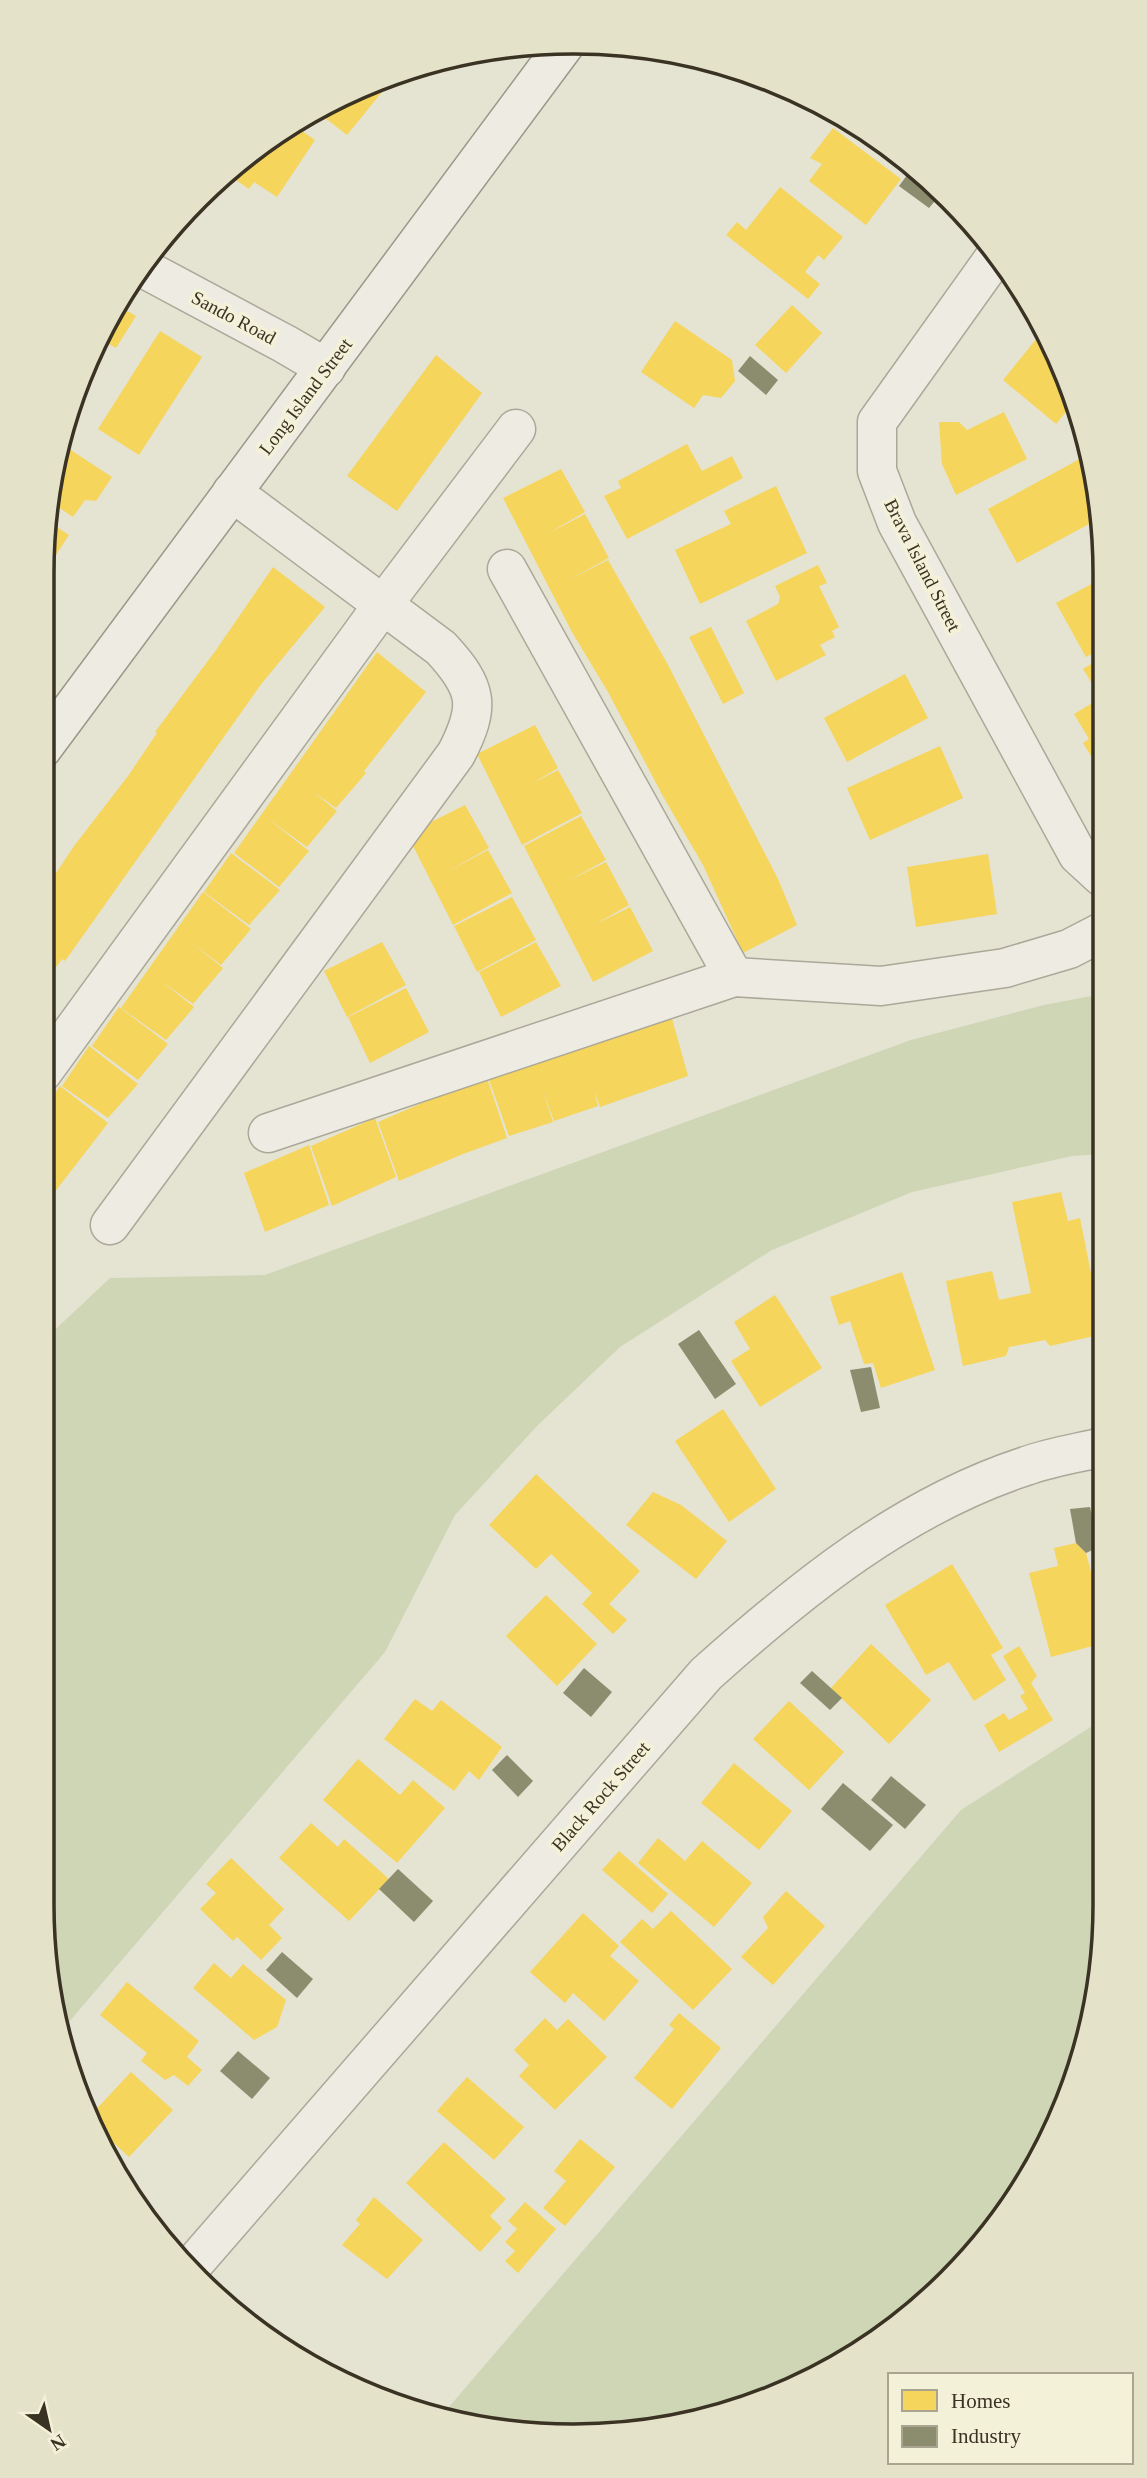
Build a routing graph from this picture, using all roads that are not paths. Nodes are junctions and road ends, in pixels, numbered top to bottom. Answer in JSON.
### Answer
{"nodes":[{"id":1,"x":558,"y":54,"type":"edge"},
{"id":2,"x":990,"y":264,"type":"edge"},
{"id":3,"x":151,"y":272,"type":"edge"},
{"id":4,"x":326,"y":368,"type":"junction"},
{"id":5,"x":516,"y":429,"type":"dead end"},
{"id":6,"x":232,"y":492,"type":"junction"},
{"id":7,"x":507,"y":569,"type":"dead end"},
{"id":8,"x":382,"y":606,"type":"junction"},
{"id":9,"x":54,"y":733,"type":"edge"},
{"id":10,"x":1093,"y":869,"type":"edge"},
{"id":11,"x":1093,"y":937,"type":"edge"},
{"id":12,"x":734,"y":977,"type":"junction"},
{"id":13,"x":54,"y":1057,"type":"edge"},
{"id":14,"x":268,"y":1133,"type":"dead end"},
{"id":15,"x":110,"y":1225,"type":"dead end"},
{"id":16,"x":1093,"y":1450,"type":"edge"},
{"id":17,"x":196,"y":2261,"type":"edge"}],
"edges":[{"from":1,"to":4,"type":"street","name":"Long Island Street"},
{"from":2,"to":10,"type":"street","name":"Brava Island Street"},
{"from":3,"to":4,"type":"street","name":"Sando Road"},
{"from":4,"to":6,"type":"street","name":"Long Island Street"},
{"from":5,"to":8,"type":"street"},
{"from":6,"to":8,"type":"street"},
{"from":6,"to":9,"type":"street","name":"Long Island Street"},
{"from":7,"to":12,"type":"street"},
{"from":8,"to":13,"type":"street"},
{"from":8,"to":15,"type":"street"},
{"from":11,"to":12,"type":"street"},
{"from":12,"to":14,"type":"street"},
{"from":16,"to":17,"type":"street","name":"Black Rock Street"}]}
